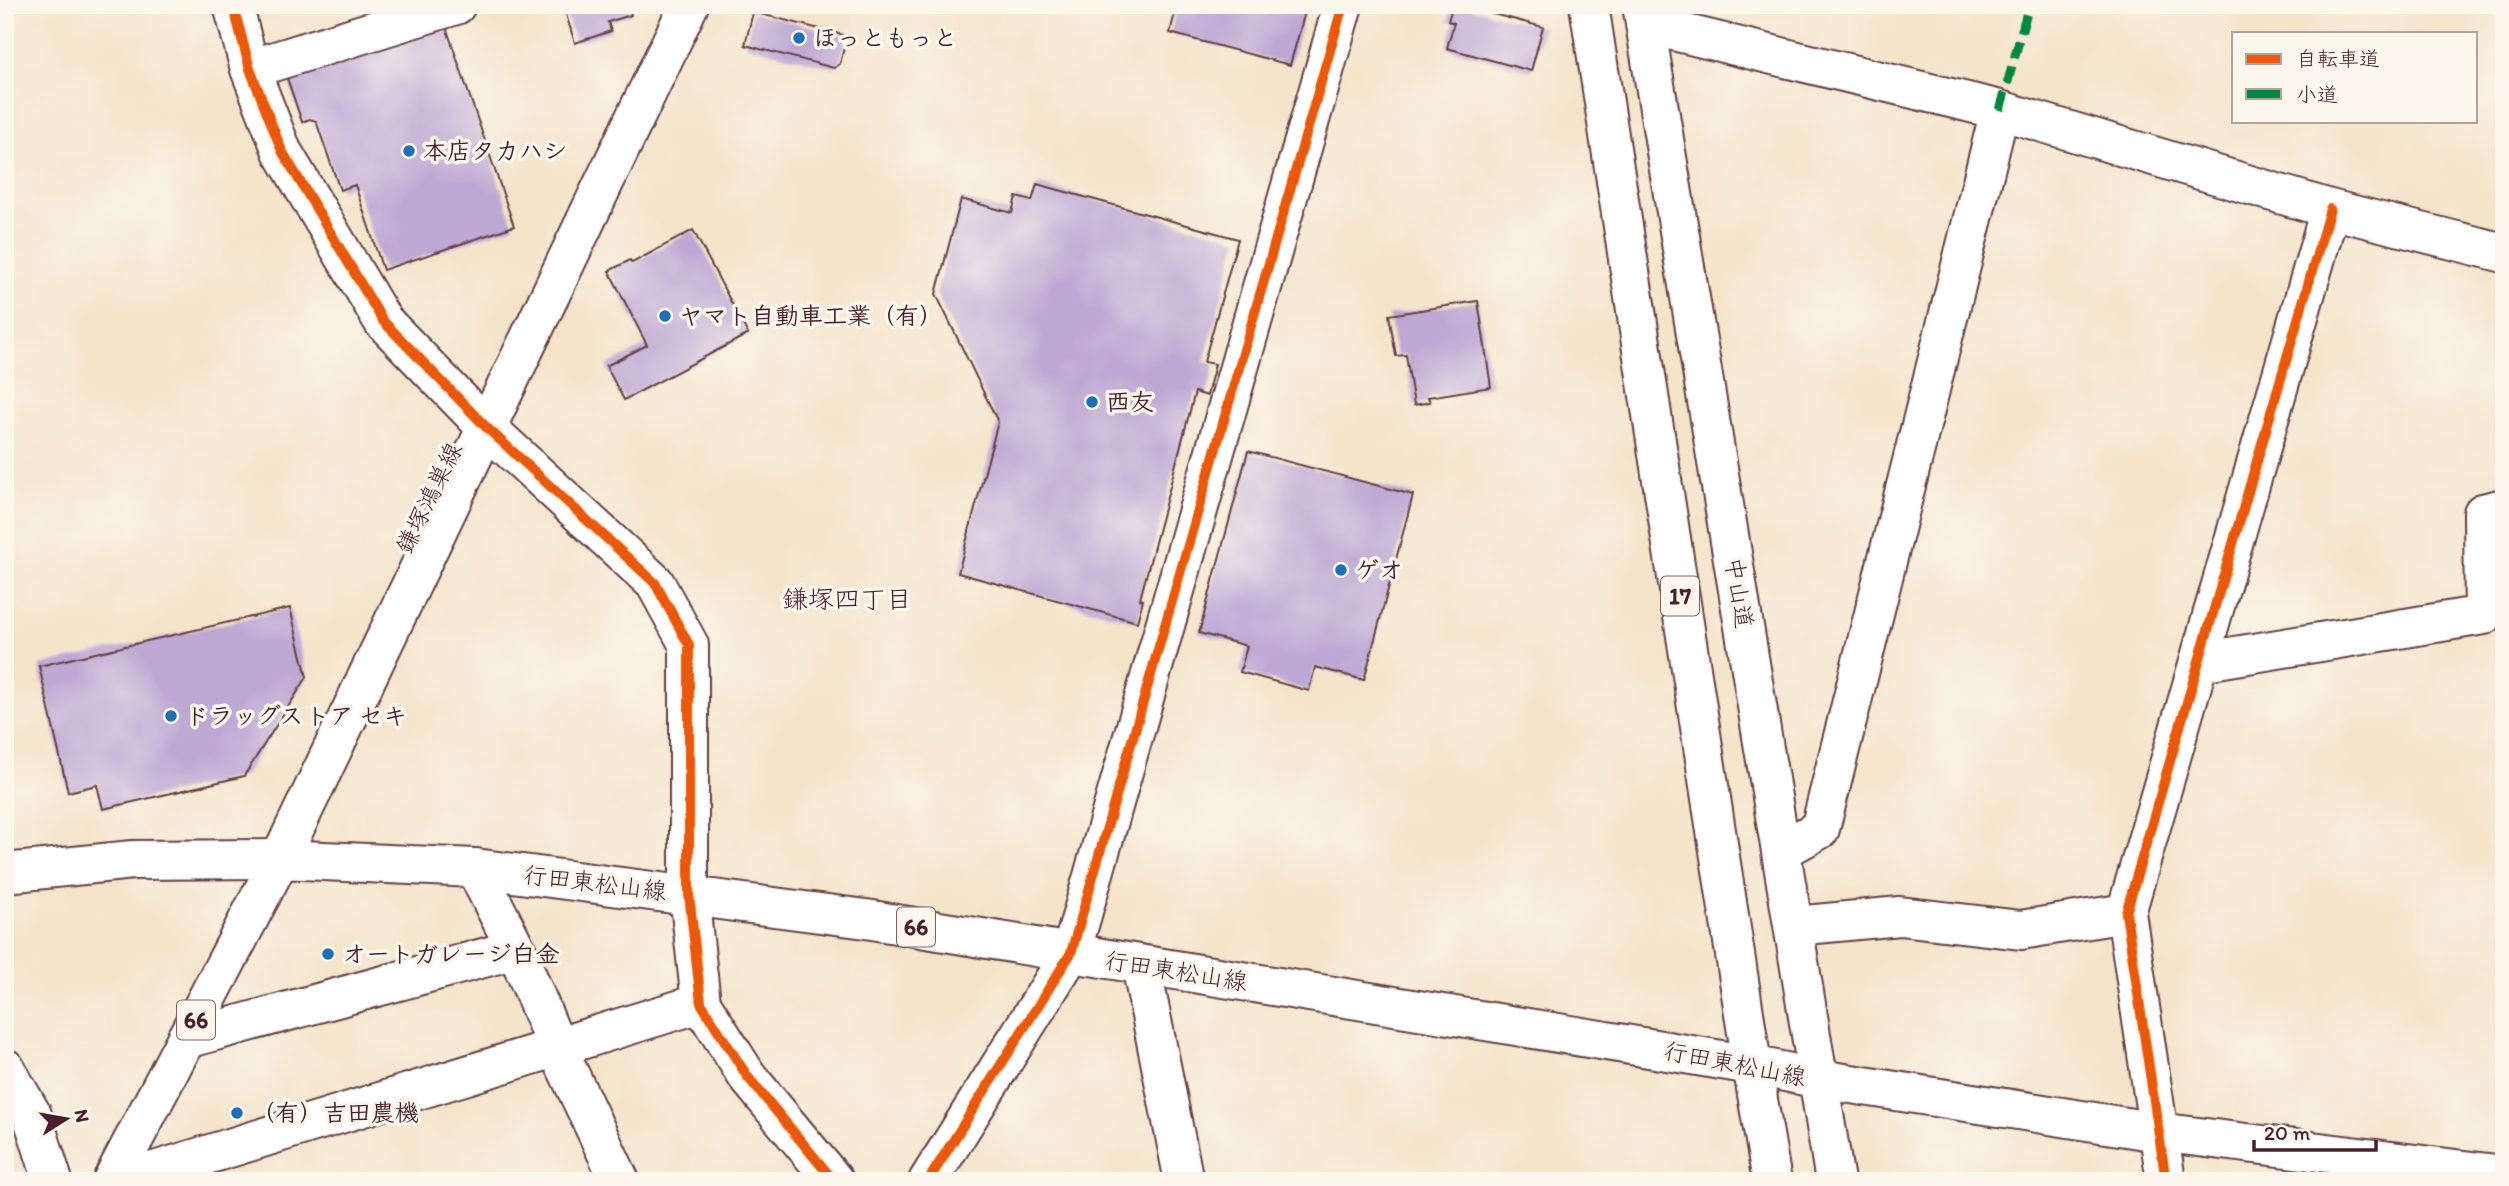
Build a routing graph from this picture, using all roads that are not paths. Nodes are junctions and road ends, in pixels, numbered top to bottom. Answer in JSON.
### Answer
{"nodes":[{"id":1,"x":233,"y":5,"type":"edge"},
{"id":2,"x":456,"y":5,"type":"edge"},
{"id":3,"x":689,"y":5,"type":"edge"},
{"id":4,"x":1343,"y":5,"type":"edge"},
{"id":5,"x":1583,"y":7,"type":"edge"},
{"id":6,"x":1643,"y":14,"type":"edge"},
{"id":7,"x":250,"y":69,"type":"junction"},
{"id":8,"x":2000,"y":110,"type":"junction"},
{"id":9,"x":2330,"y":209,"type":"junction"},
{"id":10,"x":2504,"y":253,"type":"edge"},
{"id":11,"x":486,"y":427,"type":"junction"},
{"id":12,"x":2504,"y":508,"type":"edge"},
{"id":13,"x":2199,"y":662,"type":"junction"},
{"id":14,"x":1782,"y":850,"type":"junction"},
{"id":15,"x":280,"y":859,"type":"junction"},
{"id":16,"x":475,"y":868,"type":"junction"},
{"id":17,"x":5,"y":873,"type":"edge"},
{"id":18,"x":689,"y":894,"type":"junction"},
{"id":19,"x":2126,"y":913,"type":"junction"},
{"id":20,"x":1794,"y":926,"type":"junction"},
{"id":21,"x":516,"y":949,"type":"junction"},
{"id":22,"x":1071,"y":953,"type":"junction"},
{"id":23,"x":1141,"y":965,"type":"junction"},
{"id":24,"x":701,"y":1003,"type":"junction"},
{"id":25,"x":186,"y":1039,"type":"junction"},
{"id":26,"x":557,"y":1048,"type":"junction"},
{"id":27,"x":1752,"y":1065,"type":"junction"},
{"id":28,"x":5,"y":1068,"type":"edge"},
{"id":29,"x":1819,"y":1079,"type":"junction"},
{"id":30,"x":2158,"y":1132,"type":"junction"},
{"id":31,"x":2504,"y":1175,"type":"edge"},
{"id":32,"x":53,"y":1181,"type":"edge"},
{"id":33,"x":112,"y":1181,"type":"edge"},
{"id":34,"x":122,"y":1181,"type":"edge"},
{"id":35,"x":620,"y":1181,"type":"edge"},
{"id":36,"x":834,"y":1181,"type":"edge"},
{"id":37,"x":928,"y":1181,"type":"edge"},
{"id":38,"x":1184,"y":1181,"type":"edge"},
{"id":39,"x":1772,"y":1181,"type":"edge"},
{"id":40,"x":1835,"y":1181,"type":"edge"},
{"id":41,"x":2166,"y":1181,"type":"edge"}],
"edges":[{"from":1,"to":7,"type":"main road"},
{"from":2,"to":7,"type":"main road"},
{"from":3,"to":11,"type":"main road","name":"鎌塚鴻巣線"},
{"from":4,"to":22,"type":"main road"},
{"from":5,"to":27,"type":"main road","number":"17"},
{"from":6,"to":8,"type":"main road"},
{"from":6,"to":14,"type":"main road","name":"中山道"},
{"from":7,"to":11,"type":"main road"},
{"from":8,"to":9,"type":"main road"},
{"from":8,"to":14,"type":"main road"},
{"from":9,"to":10,"type":"main road"},
{"from":9,"to":13,"type":"main road"},
{"from":11,"to":15,"type":"main road","name":"鎌塚鴻巣線"},
{"from":11,"to":18,"type":"main road"},
{"from":12,"to":13,"type":"main road"},
{"from":13,"to":19,"type":"main road"},
{"from":14,"to":20,"type":"main road","name":"中山道"},
{"from":15,"to":16,"type":"main road","name":"行田東松山線","number":"66"},
{"from":15,"to":17,"type":"main road","name":"行田東松山線","number":"66"},
{"from":15,"to":25,"type":"main road","number":"66"},
{"from":16,"to":18,"type":"main road","name":"行田東松山線","number":"66"},
{"from":16,"to":21,"type":"main road"},
{"from":18,"to":22,"type":"main road","name":"行田東松山線","number":"66"},
{"from":18,"to":24,"type":"main road"},
{"from":19,"to":20,"type":"main road"},
{"from":19,"to":30,"type":"main road"},
{"from":20,"to":29,"type":"main road","name":"中山道"},
{"from":21,"to":25,"type":"main road"},
{"from":21,"to":26,"type":"main road"},
{"from":22,"to":23,"type":"main road","name":"行田東松山線","number":"66"},
{"from":22,"to":37,"type":"main road"},
{"from":23,"to":27,"type":"main road","name":"行田東松山線","number":"66"},
{"from":23,"to":38,"type":"main road"},
{"from":24,"to":26,"type":"main road"},
{"from":24,"to":36,"type":"main road"},
{"from":25,"to":33,"type":"main road","number":"66"},
{"from":26,"to":34,"type":"main road"},
{"from":26,"to":35,"type":"main road"},
{"from":27,"to":29,"type":"main road","name":"行田東松山線","number":"66"},
{"from":27,"to":39,"type":"main road","number":"17"},
{"from":28,"to":32,"type":"main road"},
{"from":29,"to":30,"type":"main road","name":"行田東松山線"},
{"from":29,"to":40,"type":"main road","name":"中山道"},
{"from":30,"to":31,"type":"main road","name":"行田東松山線"},
{"from":30,"to":41,"type":"main road"}]}
